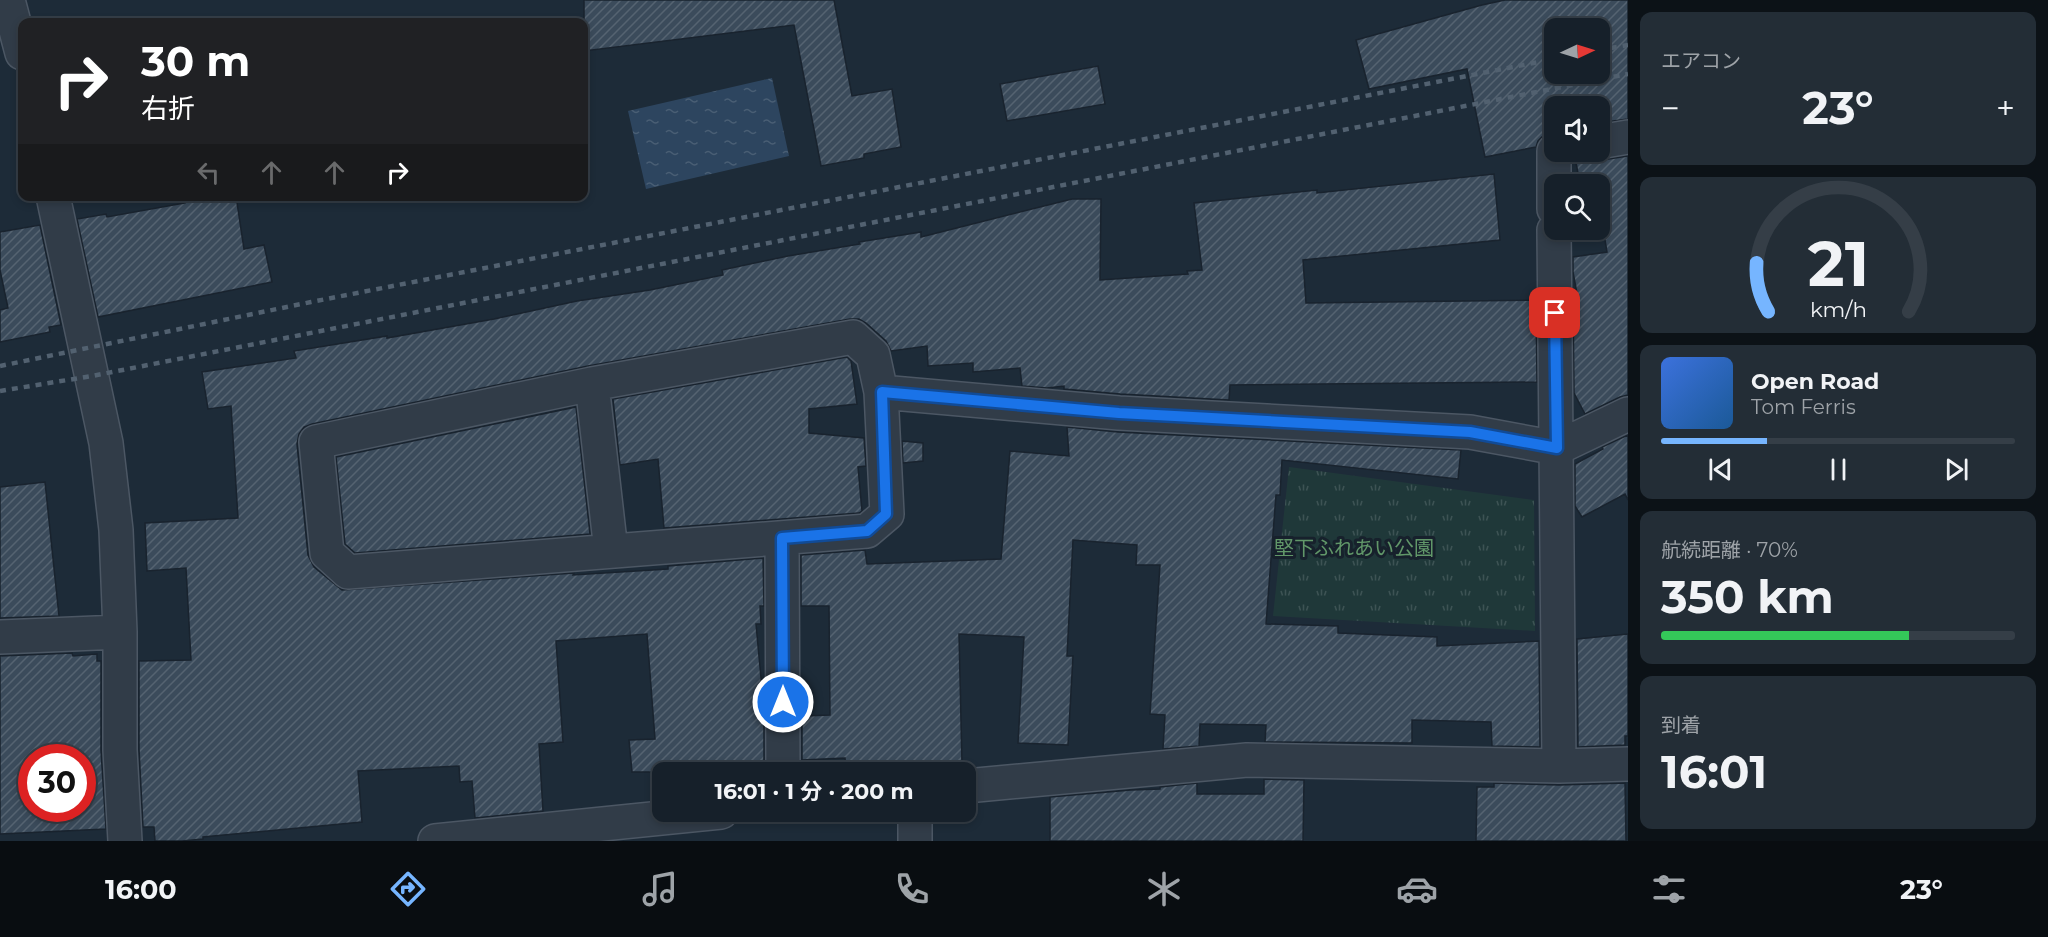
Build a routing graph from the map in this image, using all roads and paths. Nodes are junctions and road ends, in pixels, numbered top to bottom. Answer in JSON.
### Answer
{"nodes":[{"id":1,"x":8,"y":0,"type":"edge"},
{"id":2,"x":18,"y":38,"type":"edge"},
{"id":3,"x":1628,"y":137,"type":"edge"},
{"id":4,"x":1610,"y":140,"type":"edge"},
{"id":5,"x":54,"y":201,"type":"edge"},
{"id":6,"x":1554,"y":240,"type":"edge"},
{"id":7,"x":592,"y":384,"type":"junction"},
{"id":8,"x":882,"y":392,"type":"junction"},
{"id":9,"x":1628,"y":414,"type":"edge"},
{"id":10,"x":1557,"y":448,"type":"junction"},
{"id":11,"x":782,"y":538,"type":"junction"},
{"id":12,"x":611,"y":551,"type":"junction"},
{"id":13,"x":120,"y":632,"type":"junction"},
{"id":14,"x":0,"y":637,"type":"edge"},
{"id":15,"x":783,"y":762,"type":"edge"},
{"id":16,"x":1628,"y":764,"type":"edge"},
{"id":17,"x":1559,"y":766,"type":"junction"},
{"id":18,"x":976,"y":785,"type":"edge"},
{"id":19,"x":652,"y":819,"type":"edge"},
{"id":20,"x":915,"y":822,"type":"edge"},
{"id":21,"x":125,"y":841,"type":"edge"},
{"id":22,"x":435,"y":841,"type":"edge"},
{"id":23,"x":915,"y":841,"type":"edge"}],
"edges":[{"from":1,"to":2,"type":"street"},
{"from":3,"to":4,"type":"street"},
{"from":5,"to":13,"type":"street"},
{"from":6,"to":10,"type":"street"},
{"from":7,"to":8,"type":"street"},
{"from":7,"to":12,"type":"street"},
{"from":7,"to":12,"type":"street"},
{"from":8,"to":10,"type":"street"},
{"from":8,"to":11,"type":"street"},
{"from":9,"to":10,"type":"street"},
{"from":10,"to":17,"type":"street"},
{"from":11,"to":12,"type":"street"},
{"from":11,"to":15,"type":"street"},
{"from":13,"to":14,"type":"street"},
{"from":13,"to":21,"type":"street"},
{"from":16,"to":17,"type":"street"},
{"from":17,"to":18,"type":"street"},
{"from":19,"to":22,"type":"street"},
{"from":20,"to":23,"type":"street"}]}
